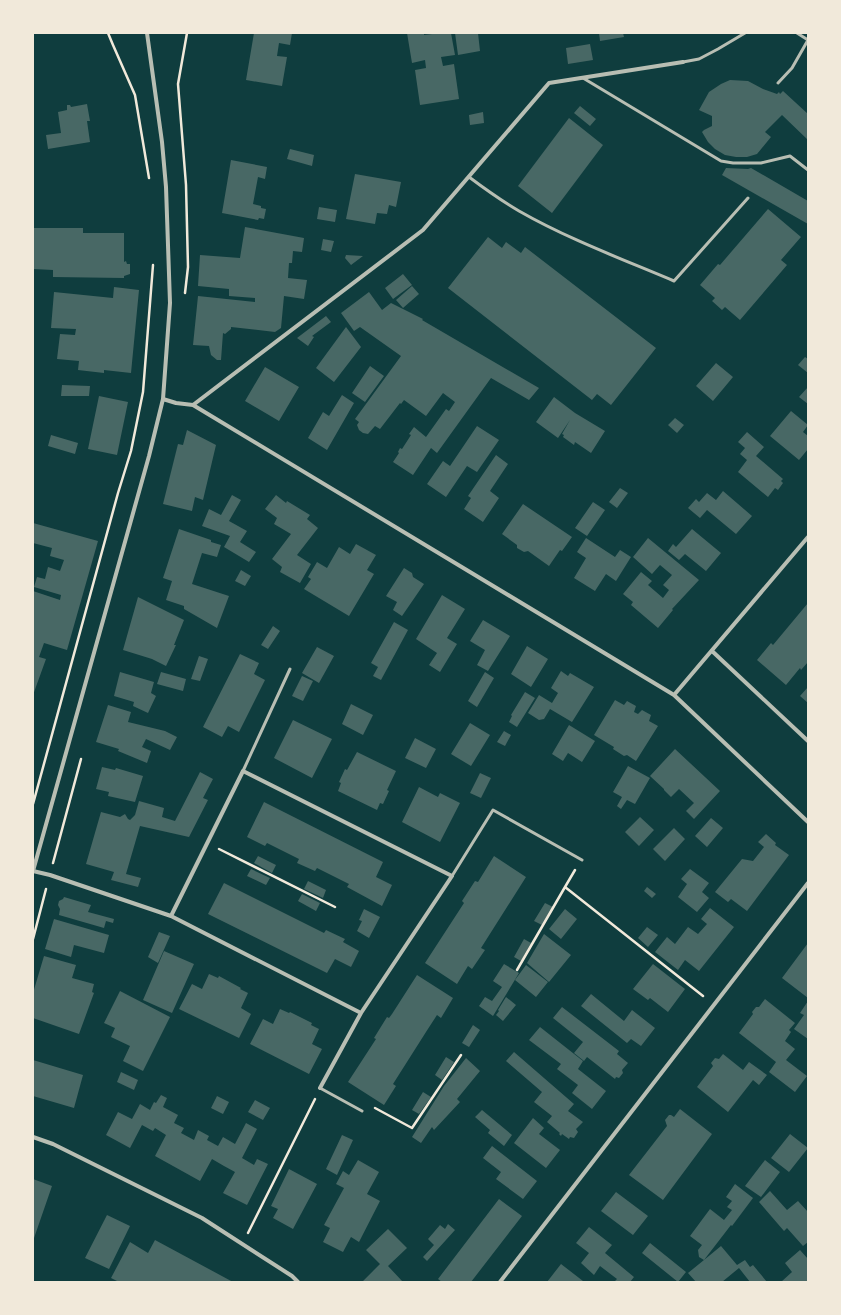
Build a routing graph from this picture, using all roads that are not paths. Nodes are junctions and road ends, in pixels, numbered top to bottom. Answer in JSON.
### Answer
{"nodes":[{"id":1,"x":147,"y":33,"type":"edge"},
{"id":2,"x":745,"y":33,"type":"edge"},
{"id":3,"x":797,"y":33,"type":"edge"},
{"id":4,"x":808,"y":40,"type":"edge"},
{"id":5,"x":683,"y":62,"type":"joint"},
{"id":6,"x":583,"y":78,"type":"junction"},
{"id":7,"x":778,"y":83,"type":"dead end"},
{"id":8,"x":808,"y":170,"type":"edge"},
{"id":9,"x":469,"y":177,"type":"junction"},
{"id":10,"x":748,"y":198,"type":"dead end"},
{"id":11,"x":163,"y":399,"type":"junction"},
{"id":12,"x":193,"y":405,"type":"junction"},
{"id":13,"x":808,"y":537,"type":"edge"},
{"id":14,"x":712,"y":651,"type":"junction"},
{"id":15,"x":290,"y":669,"type":"dead end"},
{"id":16,"x":674,"y":695,"type":"junction"},
{"id":17,"x":808,"y":741,"type":"edge"},
{"id":18,"x":243,"y":771,"type":"junction"},
{"id":19,"x":808,"y":822,"type":"edge"},
{"id":20,"x":582,"y":860,"type":"road end"},
{"id":21,"x":33,"y":871,"type":"edge"},
{"id":22,"x":452,"y":876,"type":"junction"},
{"id":23,"x":808,"y":883,"type":"edge"},
{"id":24,"x":171,"y":916,"type":"junction"},
{"id":25,"x":361,"y":1013,"type":"junction"},
{"id":26,"x":320,"y":1088,"type":"joint"},
{"id":27,"x":362,"y":1111,"type":"road end"},
{"id":28,"x":33,"y":1137,"type":"edge"},
{"id":29,"x":298,"y":1282,"type":"edge"},
{"id":30,"x":500,"y":1282,"type":"edge"}],
"edges":[{"from":1,"to":11,"type":"street"},
{"from":2,"to":5,"type":"lane"},
{"from":3,"to":4,"type":"lane"},
{"from":4,"to":7,"type":"lane"},
{"from":5,"to":6,"type":"street"},
{"from":6,"to":8,"type":"lane"},
{"from":6,"to":9,"type":"street"},
{"from":9,"to":10,"type":"lane"},
{"from":9,"to":12,"type":"street"},
{"from":11,"to":12,"type":"street"},
{"from":11,"to":21,"type":"street"},
{"from":12,"to":16,"type":"street"},
{"from":13,"to":14,"type":"street"},
{"from":14,"to":16,"type":"street"},
{"from":14,"to":17,"type":"street"},
{"from":15,"to":18,"type":"lane"},
{"from":16,"to":19,"type":"street"},
{"from":18,"to":22,"type":"street"},
{"from":18,"to":24,"type":"street"},
{"from":20,"to":22,"type":"lane"},
{"from":21,"to":24,"type":"street"},
{"from":22,"to":25,"type":"street"},
{"from":23,"to":30,"type":"street"},
{"from":24,"to":25,"type":"street"},
{"from":25,"to":26,"type":"street"},
{"from":26,"to":27,"type":"lane"},
{"from":28,"to":29,"type":"street"}]}
